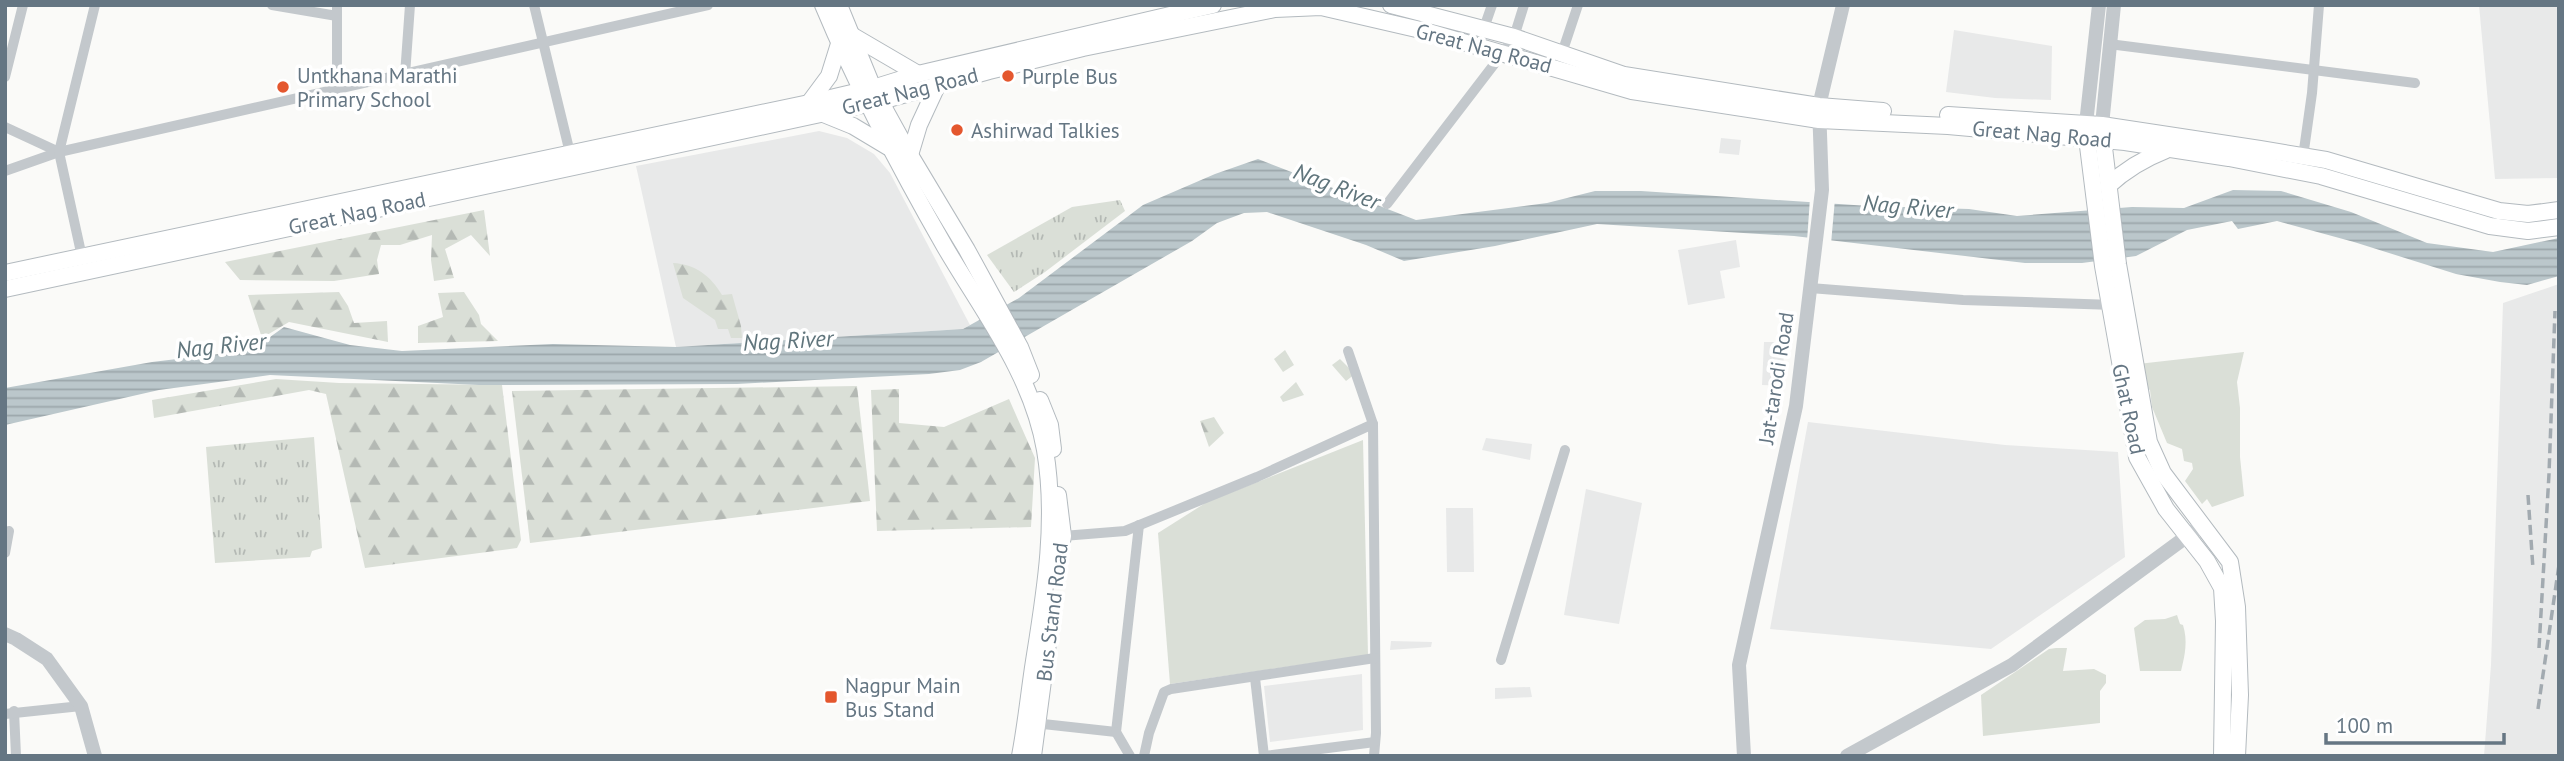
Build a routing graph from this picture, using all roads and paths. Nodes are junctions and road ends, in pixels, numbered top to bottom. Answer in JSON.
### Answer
{"nodes":[{"id":1,"x":23,"y":5,"type":"edge"},
{"id":2,"x":95,"y":5,"type":"edge"},
{"id":3,"x":272,"y":5,"type":"edge"},
{"id":4,"x":410,"y":5,"type":"edge"},
{"id":5,"x":534,"y":5,"type":"edge"},
{"id":6,"x":708,"y":5,"type":"edge"},
{"id":7,"x":823,"y":5,"type":"edge"},
{"id":8,"x":839,"y":5,"type":"edge"},
{"id":9,"x":1213,"y":5,"type":"edge"},
{"id":10,"x":1391,"y":5,"type":"edge"},
{"id":11,"x":1492,"y":5,"type":"edge"},
{"id":12,"x":1524,"y":5,"type":"edge"},
{"id":13,"x":1578,"y":5,"type":"edge"},
{"id":14,"x":1843,"y":5,"type":"edge"},
{"id":15,"x":2099,"y":5,"type":"edge"},
{"id":16,"x":2114,"y":5,"type":"edge"},
{"id":17,"x":2319,"y":5,"type":"edge"},
{"id":18,"x":337,"y":10,"type":"edge"},
{"id":19,"x":1437,"y":11,"type":"edge"},
{"id":20,"x":1484,"y":28,"type":"junction"},
{"id":21,"x":1514,"y":37,"type":"junction"},
{"id":22,"x":846,"y":40,"type":"junction"},
{"id":23,"x":543,"y":43,"type":"junction"},
{"id":24,"x":2109,"y":44,"type":"junction"},
{"id":25,"x":1503,"y":54,"type":"junction"},
{"id":26,"x":1562,"y":54,"type":"junction"},
{"id":27,"x":2314,"y":69,"type":"junction"},
{"id":28,"x":918,"y":74,"type":"junction"},
{"id":29,"x":405,"y":75,"type":"junction"},
{"id":30,"x":5,"y":77,"type":"edge"},
{"id":31,"x":2415,"y":83,"type":"dead end"},
{"id":32,"x":938,"y":84,"type":"junction"},
{"id":33,"x":337,"y":88,"type":"junction"},
{"id":34,"x":870,"y":96,"type":"junction"},
{"id":35,"x":815,"y":108,"type":"junction"},
{"id":36,"x":1819,"y":113,"type":"junction"},
{"id":37,"x":5,"y":127,"type":"edge"},
{"id":38,"x":2094,"y":132,"type":"junction"},
{"id":39,"x":890,"y":149,"type":"junction"},
{"id":40,"x":2169,"y":149,"type":"junction"},
{"id":41,"x":59,"y":152,"type":"junction"},
{"id":42,"x":570,"y":153,"type":"junction"},
{"id":43,"x":910,"y":155,"type":"junction"},
{"id":44,"x":2303,"y":157,"type":"junction"},
{"id":45,"x":5,"y":171,"type":"edge"},
{"id":46,"x":2103,"y":193,"type":"junction"},
{"id":47,"x":1387,"y":204,"type":"dead end"},
{"id":48,"x":2559,"y":210,"type":"edge"},
{"id":49,"x":2559,"y":227,"type":"edge"},
{"id":50,"x":82,"y":257,"type":"junction"},
{"id":51,"x":5,"y":273,"type":"edge"},
{"id":52,"x":1810,"y":288,"type":"junction"},
{"id":53,"x":5,"y":289,"type":"edge"},
{"id":54,"x":2117,"y":305,"type":"junction"},
{"id":55,"x":993,"y":312,"type":"junction"},
{"id":56,"x":1014,"y":350,"type":"junction"},
{"id":57,"x":1349,"y":351,"type":"dead end"},
{"id":58,"x":1373,"y":424,"type":"junction"},
{"id":59,"x":1566,"y":450,"type":"dead end"},
{"id":60,"x":1139,"y":525,"type":"junction"},
{"id":61,"x":2193,"y":530,"type":"junction"},
{"id":62,"x":9,"y":531,"type":"dead end"},
{"id":63,"x":1063,"y":536,"type":"junction"},
{"id":64,"x":5,"y":553,"type":"edge"},
{"id":65,"x":5,"y":634,"type":"edge"},
{"id":66,"x":1375,"y":659,"type":"junction"},
{"id":67,"x":1502,"y":660,"type":"dead end"},
{"id":68,"x":1255,"y":678,"type":"junction"},
{"id":69,"x":81,"y":706,"type":"junction"},
{"id":70,"x":10,"y":713,"type":"edge"},
{"id":71,"x":1031,"y":722,"type":"junction"},
{"id":72,"x":1116,"y":732,"type":"junction"},
{"id":73,"x":1375,"y":742,"type":"junction"},
{"id":74,"x":16,"y":756,"type":"edge"},
{"id":75,"x":95,"y":756,"type":"edge"},
{"id":76,"x":1020,"y":756,"type":"edge"},
{"id":77,"x":1033,"y":756,"type":"edge"},
{"id":78,"x":1130,"y":756,"type":"edge"},
{"id":79,"x":1144,"y":756,"type":"edge"},
{"id":80,"x":1265,"y":756,"type":"edge"},
{"id":81,"x":1374,"y":756,"type":"edge"},
{"id":82,"x":1744,"y":756,"type":"edge"},
{"id":83,"x":1847,"y":756,"type":"edge"},
{"id":84,"x":2222,"y":756,"type":"edge"},
{"id":85,"x":2237,"y":756,"type":"edge"}],
"edges":[{"from":1,"to":30,"type":"street"},
{"from":2,"to":41,"type":"street"},
{"from":3,"to":18,"type":"street"},
{"from":4,"to":29,"type":"street"},
{"from":5,"to":23,"type":"street"},
{"from":6,"to":23,"type":"street"},
{"from":7,"to":22,"type":"main road"},
{"from":8,"to":22,"type":"main road"},
{"from":9,"to":28,"type":"main road","name":"Great Nag Road"},
{"from":10,"to":19,"type":"main road","name":"Great Nag Road"},
{"from":11,"to":20,"type":"street"},
{"from":12,"to":21,"type":"street"},
{"from":13,"to":26,"type":"street"},
{"from":14,"to":36,"type":"street","name":"Jat-tarodi Road"},
{"from":15,"to":38,"type":"street"},
{"from":16,"to":24,"type":"street"},
{"from":17,"to":27,"type":"street"},
{"from":18,"to":33,"type":"street"},
{"from":19,"to":20,"type":"main road","name":"Great Nag Road"},
{"from":20,"to":21,"type":"main road","name":"Great Nag Road"},
{"from":21,"to":25,"type":"street"},
{"from":21,"to":26,"type":"main road","name":"Great Nag Road"},
{"from":22,"to":28,"type":"main road"},
{"from":22,"to":34,"type":"main road"},
{"from":22,"to":35,"type":"main road"},
{"from":23,"to":29,"type":"street"},
{"from":23,"to":42,"type":"street"},
{"from":24,"to":27,"type":"street"},
{"from":24,"to":38,"type":"street"},
{"from":25,"to":32,"type":"main road","name":"Great Nag Road"},
{"from":25,"to":36,"type":"main road","name":"Great Nag Road"},
{"from":25,"to":47,"type":"street"},
{"from":26,"to":36,"type":"main road","name":"Great Nag Road"},
{"from":27,"to":31,"type":"street"},
{"from":27,"to":44,"type":"street"},
{"from":28,"to":34,"type":"main road","name":"Great Nag Road"},
{"from":29,"to":33,"type":"street"},
{"from":32,"to":34,"type":"main road","name":"Great Nag Road"},
{"from":32,"to":43,"type":"main road"},
{"from":33,"to":41,"type":"street"},
{"from":34,"to":35,"type":"main road","name":"Great Nag Road"},
{"from":34,"to":39,"type":"main road"},
{"from":34,"to":43,"type":"main road"},
{"from":35,"to":39,"type":"main road"},
{"from":35,"to":42,"type":"main road","name":"Great Nag Road"},
{"from":35,"to":53,"type":"main road","name":"Great Nag Road"},
{"from":36,"to":38,"type":"main road","name":"Great Nag Road"},
{"from":36,"to":52,"type":"street","name":"Jat-tarodi Road"},
{"from":37,"to":41,"type":"street"},
{"from":38,"to":40,"type":"main road","name":"Great Nag Road"},
{"from":38,"to":44,"type":"main road","name":"Great Nag Road"},
{"from":38,"to":46,"type":"main road","name":"Ghat Road"},
{"from":39,"to":55,"type":"main road"},
{"from":40,"to":46,"type":"main road"},
{"from":40,"to":49,"type":"main road","name":"Great Nag Road"},
{"from":41,"to":45,"type":"street"},
{"from":41,"to":50,"type":"street"},
{"from":42,"to":50,"type":"main road","name":"Great Nag Road"},
{"from":43,"to":55,"type":"main road"},
{"from":44,"to":48,"type":"main road","name":"Great Nag Road"},
{"from":46,"to":54,"type":"main road","name":"Ghat Road"},
{"from":50,"to":51,"type":"main road","name":"Great Nag Road"},
{"from":52,"to":54,"type":"street"},
{"from":52,"to":82,"type":"street","name":"Jat-tarodi Road"},
{"from":54,"to":61,"type":"main road","name":"Ghat Road"},
{"from":55,"to":56,"type":"main road"},
{"from":56,"to":63,"type":"main road","name":"Bus Stand Road"},
{"from":56,"to":71,"type":"main road"},
{"from":57,"to":58,"type":"street"},
{"from":58,"to":60,"type":"street"},
{"from":58,"to":66,"type":"street"},
{"from":59,"to":67,"type":"street"},
{"from":60,"to":63,"type":"street"},
{"from":60,"to":72,"type":"street"},
{"from":61,"to":83,"type":"street"},
{"from":61,"to":84,"type":"main road","name":"Ghat Road"},
{"from":61,"to":85,"type":"main road","name":"Ghat Road"},
{"from":62,"to":64,"type":"street"},
{"from":63,"to":71,"type":"main road","name":"Bus Stand Road"},
{"from":65,"to":69,"type":"street"},
{"from":66,"to":68,"type":"street"},
{"from":66,"to":73,"type":"street"},
{"from":68,"to":79,"type":"street"},
{"from":68,"to":80,"type":"street"},
{"from":69,"to":70,"type":"street"},
{"from":69,"to":75,"type":"street"},
{"from":70,"to":74,"type":"street"},
{"from":71,"to":72,"type":"street"},
{"from":71,"to":76,"type":"main road"},
{"from":71,"to":77,"type":"main road","name":"Bus Stand Road"},
{"from":72,"to":78,"type":"street"},
{"from":73,"to":80,"type":"street"},
{"from":73,"to":81,"type":"street"}]}
